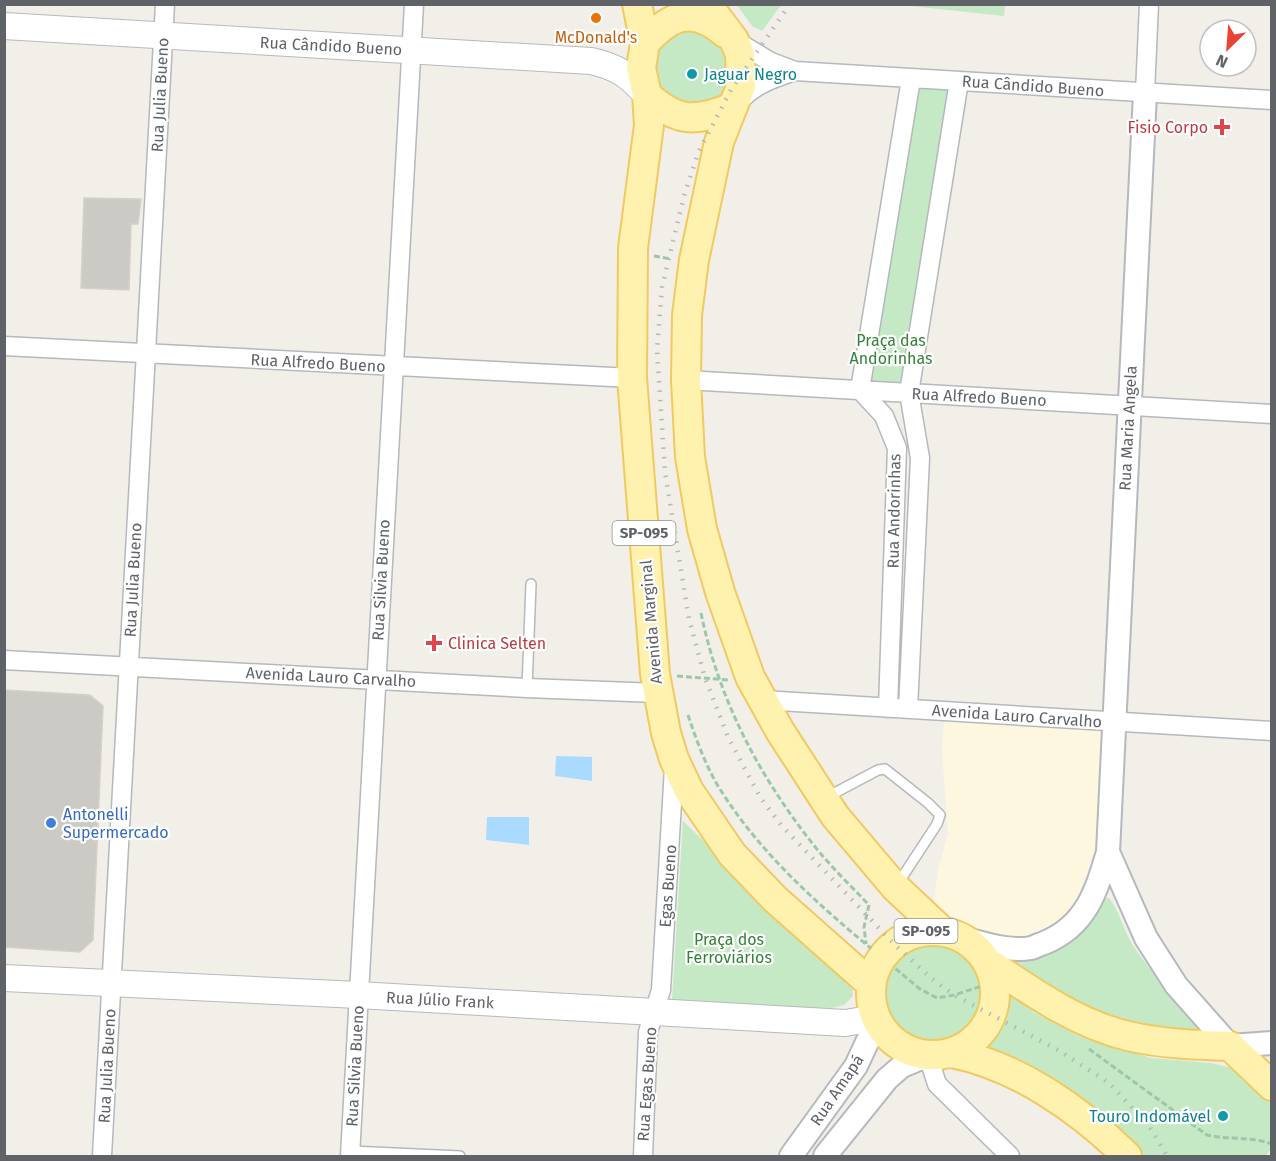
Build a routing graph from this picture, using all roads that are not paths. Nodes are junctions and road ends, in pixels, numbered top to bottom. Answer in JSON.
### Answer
{"nodes":[{"id":1,"x":165,"y":4,"type":"edge"},
{"id":2,"x":414,"y":4,"type":"edge"},
{"id":3,"x":637,"y":4,"type":"edge"},
{"id":4,"x":707,"y":4,"type":"edge"},
{"id":5,"x":1149,"y":4,"type":"edge"},
{"id":6,"x":4,"y":26,"type":"edge"},
{"id":7,"x":163,"y":36,"type":"junction"},
{"id":8,"x":734,"y":40,"type":"junction"},
{"id":9,"x":645,"y":43,"type":"junction"},
{"id":10,"x":411,"y":51,"type":"junction"},
{"id":11,"x":591,"y":61,"type":"junction"},
{"id":12,"x":795,"y":71,"type":"junction"},
{"id":13,"x":911,"y":79,"type":"junction"},
{"id":14,"x":958,"y":81,"type":"junction"},
{"id":15,"x":1145,"y":93,"type":"junction"},
{"id":16,"x":647,"y":95,"type":"junction"},
{"id":17,"x":1272,"y":100,"type":"edge"},
{"id":18,"x":733,"y":107,"type":"junction"},
{"id":19,"x":4,"y":346,"type":"edge"},
{"id":20,"x":146,"y":354,"type":"junction"},
{"id":21,"x":394,"y":367,"type":"junction"},
{"id":22,"x":632,"y":378,"type":"junction"},
{"id":23,"x":686,"y":380,"type":"junction"},
{"id":24,"x":860,"y":390,"type":"junction"},
{"id":25,"x":909,"y":393,"type":"junction"},
{"id":26,"x":1129,"y":406,"type":"junction"},
{"id":27,"x":1272,"y":414,"type":"edge"},
{"id":28,"x":531,"y":584,"type":"dead end"},
{"id":29,"x":4,"y":660,"type":"edge"},
{"id":30,"x":129,"y":666,"type":"junction"},
{"id":31,"x":376,"y":680,"type":"junction"},
{"id":32,"x":527,"y":688,"type":"junction"},
{"id":33,"x":756,"y":688,"type":"junction"},
{"id":34,"x":667,"y":689,"type":"junction"},
{"id":35,"x":888,"y":708,"type":"junction"},
{"id":36,"x":908,"y":709,"type":"junction"},
{"id":37,"x":1113,"y":722,"type":"junction"},
{"id":38,"x":1272,"y":730,"type":"edge"},
{"id":39,"x":674,"y":759,"type":"junction"},
{"id":40,"x":824,"y":799,"type":"junction"},
{"id":41,"x":1108,"y":852,"type":"junction"},
{"id":42,"x":896,"y":887,"type":"junction"},
{"id":43,"x":954,"y":935,"type":"junction"},
{"id":44,"x":993,"y":977,"type":"junction"},
{"id":45,"x":4,"y":978,"type":"edge"},
{"id":46,"x":112,"y":982,"type":"junction"},
{"id":47,"x":871,"y":984,"type":"junction"},
{"id":48,"x":358,"y":995,"type":"junction"},
{"id":49,"x":654,"y":1012,"type":"junction"},
{"id":50,"x":876,"y":1019,"type":"junction"},
{"id":51,"x":1272,"y":1043,"type":"edge"},
{"id":52,"x":1230,"y":1046,"type":"junction"},
{"id":53,"x":935,"y":1055,"type":"junction"},
{"id":54,"x":1272,"y":1086,"type":"edge"},
{"id":55,"x":1089,"y":1123,"type":"junction"},
{"id":56,"x":350,"y":1154,"type":"edge"},
{"id":57,"x":102,"y":1156,"type":"edge"},
{"id":58,"x":460,"y":1156,"type":"edge"},
{"id":59,"x":642,"y":1156,"type":"edge"},
{"id":60,"x":791,"y":1156,"type":"edge"},
{"id":61,"x":825,"y":1156,"type":"edge"},
{"id":62,"x":1010,"y":1156,"type":"edge"},
{"id":63,"x":1111,"y":1156,"type":"edge"},
{"id":64,"x":1127,"y":1156,"type":"edge"}],
"edges":[{"from":1,"to":7,"type":"street","name":"Rua Julia Bueno"},
{"from":2,"to":10,"type":"street","name":"Rua Silvia Bueno"},
{"from":3,"to":9,"type":"main road","name":"Avenida Marginal","number":"SP-095"},
{"from":4,"to":8,"type":"main road","number":"SP-095"},
{"from":5,"to":15,"type":"street","name":"Rua Maria Angela"},
{"from":6,"to":7,"type":"main road","name":"Rua Cândido Bueno"},
{"from":7,"to":10,"type":"main road","name":"Rua Cândido Bueno"},
{"from":7,"to":20,"type":"street","name":"Rua Julia Bueno"},
{"from":8,"to":9,"type":"main road"},
{"from":8,"to":12,"type":"street","name":"Rua Cândido Bueno"},
{"from":8,"to":18,"type":"main road","number":"SP-095"},
{"from":9,"to":11,"type":"main road"},
{"from":9,"to":16,"type":"main road","name":"Avenida Marginal","number":"SP-095"},
{"from":10,"to":11,"type":"main road","name":"Rua Cândido Bueno"},
{"from":10,"to":21,"type":"street","name":"Rua Silvia Bueno"},
{"from":11,"to":16,"type":"main road","name":"Rua Cândido Bueno"},
{"from":12,"to":13,"type":"street","name":"Rua Cândido Bueno"},
{"from":12,"to":18,"type":"street","name":"Rua Cândido Bueno"},
{"from":13,"to":14,"type":"street","name":"Rua Cândido Bueno"},
{"from":13,"to":24,"type":"street"},
{"from":14,"to":15,"type":"street","name":"Rua Cândido Bueno"},
{"from":14,"to":25,"type":"street","name":"Rua Andorinhas"},
{"from":15,"to":17,"type":"street","name":"Rua Cândido Bueno"},
{"from":15,"to":26,"type":"street","name":"Rua Maria Angela"},
{"from":16,"to":18,"type":"main road"},
{"from":16,"to":22,"type":"main road","name":"Avenida Marginal","number":"SP-095"},
{"from":18,"to":23,"type":"main road","number":"SP-095"},
{"from":19,"to":20,"type":"street","name":"Rua Alfredo Bueno"},
{"from":20,"to":21,"type":"street","name":"Rua Alfredo Bueno"},
{"from":20,"to":30,"type":"street","name":"Rua Julia Bueno"},
{"from":21,"to":22,"type":"street","name":"Rua Alfredo Bueno"},
{"from":21,"to":31,"type":"street","name":"Rua Silvia Bueno"},
{"from":22,"to":34,"type":"main road","name":"Avenida Marginal","number":"SP-095"},
{"from":23,"to":24,"type":"street","name":"Rua Alfredo Bueno"},
{"from":23,"to":33,"type":"main road","number":"SP-095"},
{"from":24,"to":25,"type":"street","name":"Rua Alfredo Bueno"},
{"from":24,"to":35,"type":"street","name":"Rua Andorinhas"},
{"from":25,"to":26,"type":"street","name":"Rua Alfredo Bueno"},
{"from":25,"to":36,"type":"street","name":"Rua Andorinhas"},
{"from":26,"to":27,"type":"street","name":"Rua Alfredo Bueno"},
{"from":26,"to":37,"type":"street","name":"Rua Maria Angela"},
{"from":28,"to":32,"type":"lane"},
{"from":29,"to":30,"type":"street","name":"Avenida Lauro Carvalho"},
{"from":30,"to":31,"type":"street","name":"Avenida Lauro Carvalho"},
{"from":30,"to":46,"type":"street","name":"Rua Julia Bueno"},
{"from":31,"to":32,"type":"street","name":"Avenida Lauro Carvalho"},
{"from":31,"to":48,"type":"street","name":"Rua Silvia Bueno"},
{"from":32,"to":34,"type":"street","name":"Avenida Lauro Carvalho"},
{"from":33,"to":35,"type":"street","name":"Avenida Lauro Carvalho"},
{"from":33,"to":40,"type":"main road","number":"SP-095"},
{"from":34,"to":39,"type":"main road","name":"Avenida Marginal","number":"SP-095"},
{"from":35,"to":36,"type":"street","name":"Avenida Lauro Carvalho"},
{"from":36,"to":37,"type":"street","name":"Avenida Lauro Carvalho"},
{"from":37,"to":38,"type":"street","name":"Avenida Lauro Carvalho"},
{"from":37,"to":41,"type":"street","name":"Rua Maria Angela"},
{"from":39,"to":47,"type":"main road","name":"Avenida Marginal","number":"SP-095"},
{"from":39,"to":49,"type":"street","name":"Egas Bueno"},
{"from":40,"to":42,"type":"main road","number":"SP-095"},
{"from":40,"to":42,"type":"lane"},
{"from":41,"to":43,"type":"street","name":"Rua Maria Angela"},
{"from":41,"to":52,"type":"street","name":"Rua Maria Angela"},
{"from":42,"to":43,"type":"main road","number":"SP-095"},
{"from":43,"to":44,"type":"main road","number":"SP-095"},
{"from":43,"to":47,"type":"main road","number":"SP-095"},
{"from":44,"to":52,"type":"main road","number":"SP-095"},
{"from":44,"to":53,"type":"main road"},
{"from":45,"to":46,"type":"main road","name":"Rua Júlio Frank"},
{"from":46,"to":48,"type":"main road","name":"Rua Júlio Frank"},
{"from":46,"to":57,"type":"street","name":"Rua Julia Bueno"},
{"from":47,"to":50,"type":"main road","number":"SP-095"},
{"from":48,"to":49,"type":"main road","name":"Rua Júlio Frank"},
{"from":48,"to":56,"type":"street","name":"Rua Silvia Bueno"},
{"from":49,"to":50,"type":"main road","name":"Rua Júlio Frank"},
{"from":49,"to":59,"type":"street","name":"Rua Egas Bueno"},
{"from":50,"to":53,"type":"main road"},
{"from":50,"to":60,"type":"street","name":"Rua Amapá"},
{"from":51,"to":52,"type":"street"},
{"from":52,"to":54,"type":"main road"},
{"from":53,"to":55,"type":"main road"},
{"from":53,"to":61,"type":"street","name":"Rua Amapá"},
{"from":53,"to":62,"type":"street"},
{"from":55,"to":63,"type":"street"},
{"from":55,"to":64,"type":"main road"},
{"from":56,"to":58,"type":"lane"}]}
